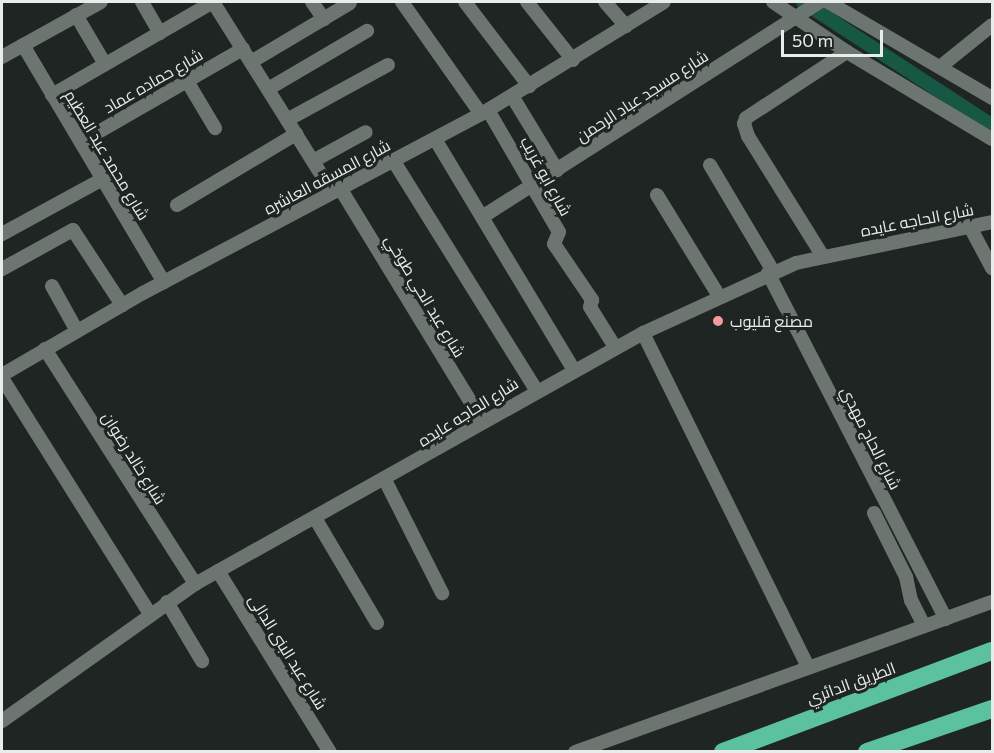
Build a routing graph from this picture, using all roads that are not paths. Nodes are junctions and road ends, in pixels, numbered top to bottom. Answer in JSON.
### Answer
{"nodes":[{"id":1,"x":101,"y":2,"type":"edge"},
{"id":2,"x":142,"y":2,"type":"edge"},
{"id":3,"x":213,"y":2,"type":"edge"},
{"id":4,"x":312,"y":2,"type":"edge"},
{"id":5,"x":402,"y":2,"type":"edge"},
{"id":6,"x":465,"y":2,"type":"edge"},
{"id":7,"x":527,"y":2,"type":"edge"},
{"id":8,"x":605,"y":2,"type":"edge"},
{"id":9,"x":664,"y":2,"type":"edge"},
{"id":10,"x":773,"y":2,"type":"edge"},
{"id":11,"x":828,"y":2,"type":"edge"},
{"id":12,"x":350,"y":3,"type":"dead end"},
{"id":13,"x":76,"y":15,"type":"junction"},
{"id":14,"x":794,"y":18,"type":"junction"},
{"id":15,"x":324,"y":19,"type":"junction"},
{"id":16,"x":993,"y":25,"type":"edge"},
{"id":17,"x":626,"y":26,"type":"junction"},
{"id":18,"x":368,"y":31,"type":"dead end"},
{"id":19,"x":160,"y":33,"type":"junction"},
{"id":20,"x":23,"y":45,"type":"junction"},
{"id":21,"x":243,"y":49,"type":"junction"},
{"id":22,"x":847,"y":52,"type":"junction"},
{"id":23,"x":2,"y":57,"type":"edge"},
{"id":24,"x":573,"y":60,"type":"junction"},
{"id":25,"x":251,"y":62,"type":"junction"},
{"id":26,"x":105,"y":64,"type":"junction"},
{"id":27,"x":388,"y":65,"type":"dead end"},
{"id":28,"x":940,"y":67,"type":"junction"},
{"id":29,"x":187,"y":81,"type":"junction"},
{"id":30,"x":529,"y":86,"type":"junction"},
{"id":31,"x":268,"y":89,"type":"junction"},
{"id":32,"x":52,"y":95,"type":"junction"},
{"id":33,"x":512,"y":96,"type":"junction"},
{"id":34,"x":993,"y":98,"type":"edge"},
{"id":35,"x":484,"y":112,"type":"junction"},
{"id":36,"x":287,"y":120,"type":"junction"},
{"id":37,"x":214,"y":128,"type":"dead end"},
{"id":38,"x":366,"y":132,"type":"dead end"},
{"id":39,"x":296,"y":134,"type":"junction"},
{"id":40,"x":435,"y":139,"type":"junction"},
{"id":41,"x":993,"y":140,"type":"edge"},
{"id":42,"x":81,"y":142,"type":"junction"},
{"id":43,"x":393,"y":160,"type":"junction"},
{"id":44,"x":313,"y":161,"type":"junction"},
{"id":45,"x":710,"y":165,"type":"dead end"},
{"id":46,"x":557,"y":170,"type":"junction"},
{"id":47,"x":103,"y":179,"type":"junction"},
{"id":48,"x":531,"y":187,"type":"junction"},
{"id":49,"x":336,"y":190,"type":"junction"},
{"id":50,"x":657,"y":195,"type":"dead end"},
{"id":51,"x":177,"y":205,"type":"dead end"},
{"id":52,"x":482,"y":218,"type":"junction"},
{"id":53,"x":993,"y":222,"type":"edge"},
{"id":54,"x":969,"y":225,"type":"junction"},
{"id":55,"x":2,"y":234,"type":"edge"},
{"id":56,"x":822,"y":255,"type":"junction"},
{"id":57,"x":993,"y":268,"type":"edge"},
{"id":58,"x":2,"y":269,"type":"edge"},
{"id":59,"x":770,"y":272,"type":"junction"},
{"id":60,"x":164,"y":282,"type":"junction"},
{"id":61,"x":52,"y":286,"type":"dead end"},
{"id":62,"x":719,"y":296,"type":"junction"},
{"id":63,"x":122,"y":305,"type":"junction"},
{"id":64,"x":77,"y":331,"type":"junction"},
{"id":65,"x":643,"y":333,"type":"junction"},
{"id":66,"x":615,"y":347,"type":"junction"},
{"id":67,"x":45,"y":350,"type":"junction"},
{"id":68,"x":573,"y":369,"type":"junction"},
{"id":69,"x":2,"y":377,"type":"edge"},
{"id":70,"x":536,"y":390,"type":"junction"},
{"id":71,"x":482,"y":421,"type":"junction"},
{"id":72,"x":385,"y":480,"type":"junction"},
{"id":73,"x":874,"y":513,"type":"dead end"},
{"id":74,"x":315,"y":518,"type":"junction"},
{"id":75,"x":218,"y":571,"type":"junction"},
{"id":76,"x":195,"y":584,"type":"junction"},
{"id":77,"x":442,"y":593,"type":"dead end"},
{"id":78,"x":167,"y":602,"type":"junction"},
{"id":79,"x":993,"y":602,"type":"edge"},
{"id":80,"x":150,"y":614,"type":"junction"},
{"id":81,"x":946,"y":619,"type":"junction"},
{"id":82,"x":377,"y":623,"type":"dead end"},
{"id":83,"x":924,"y":626,"type":"junction"},
{"id":84,"x":993,"y":651,"type":"edge"},
{"id":85,"x":202,"y":661,"type":"dead end"},
{"id":86,"x":808,"y":667,"type":"junction"},
{"id":87,"x":993,"y":710,"type":"edge"},
{"id":88,"x":2,"y":721,"type":"edge"},
{"id":89,"x":330,"y":752,"type":"edge"},
{"id":90,"x":575,"y":752,"type":"edge"},
{"id":91,"x":723,"y":752,"type":"edge"},
{"id":92,"x":867,"y":752,"type":"edge"}],
"edges":[{"from":1,"to":13,"type":"street"},
{"from":2,"to":19,"type":"street"},
{"from":3,"to":19,"type":"street"},
{"from":3,"to":21,"type":"street","name":"شارع عبد الحي طوخي"},
{"from":4,"to":15,"type":"street"},
{"from":5,"to":35,"type":"street","name":"شارع ابو غريب"},
{"from":6,"to":30,"type":"street"},
{"from":7,"to":24,"type":"street"},
{"from":8,"to":17,"type":"street"},
{"from":9,"to":17,"type":"street","name":"شارع المسقه العاشره"},
{"from":10,"to":14,"type":"street"},
{"from":11,"to":14,"type":"street","name":"شارع مسجد عباد الرحمن"},
{"from":11,"to":28,"type":"street"},
{"from":12,"to":15,"type":"street"},
{"from":13,"to":20,"type":"street"},
{"from":13,"to":26,"type":"street"},
{"from":14,"to":22,"type":"street"},
{"from":14,"to":46,"type":"street","name":"شارع مسجد عباد الرحمن"},
{"from":15,"to":25,"type":"street"},
{"from":16,"to":28,"type":"street"},
{"from":17,"to":24,"type":"street","name":"شارع المسقه العاشره"},
{"from":18,"to":31,"type":"street"},
{"from":19,"to":26,"type":"street"},
{"from":20,"to":23,"type":"street"},
{"from":20,"to":32,"type":"street","name":"شارع محمد عبد العظيم"},
{"from":21,"to":25,"type":"street","name":"شارع عبد الحي طوخي"},
{"from":21,"to":29,"type":"street","name":"شارع حماده عماد"},
{"from":22,"to":41,"type":"street"},
{"from":22,"to":56,"type":"street"},
{"from":24,"to":30,"type":"street","name":"شارع المسقه العاشره"},
{"from":25,"to":31,"type":"street","name":"شارع عبد الحي طوخي"},
{"from":26,"to":32,"type":"street"},
{"from":27,"to":36,"type":"street"},
{"from":28,"to":34,"type":"street"},
{"from":29,"to":37,"type":"street"},
{"from":29,"to":42,"type":"street","name":"شارع حماده عماد"},
{"from":30,"to":33,"type":"street","name":"شارع المسقه العاشره"},
{"from":31,"to":36,"type":"street","name":"شارع عبد الحي طوخي"},
{"from":32,"to":42,"type":"street","name":"شارع محمد عبد العظيم"},
{"from":33,"to":35,"type":"street","name":"شارع المسقه العاشره"},
{"from":33,"to":46,"type":"street"},
{"from":35,"to":40,"type":"street","name":"شارع المسقه العاشره"},
{"from":35,"to":48,"type":"street","name":"شارع ابو غريب"},
{"from":36,"to":39,"type":"street","name":"شارع عبد الحي طوخي"},
{"from":38,"to":44,"type":"street"},
{"from":39,"to":44,"type":"street","name":"شارع عبد الحي طوخي"},
{"from":39,"to":51,"type":"street"},
{"from":40,"to":43,"type":"street","name":"شارع المسقه العاشره"},
{"from":40,"to":52,"type":"street"},
{"from":42,"to":47,"type":"street","name":"شارع محمد عبد العظيم"},
{"from":43,"to":49,"type":"street","name":"شارع المسقه العاشره"},
{"from":43,"to":70,"type":"street"},
{"from":44,"to":49,"type":"street","name":"شارع عبد الحي طوخي"},
{"from":45,"to":59,"type":"street","name":"شارع الحاج مهدي"},
{"from":46,"to":48,"type":"street","name":"شارع مسجد عباد الرحمن"},
{"from":47,"to":55,"type":"street"},
{"from":47,"to":60,"type":"street","name":"شارع محمد عبد العظيم"},
{"from":48,"to":52,"type":"street","name":"شارع مسجد عباد الرحمن"},
{"from":48,"to":66,"type":"street","name":"شارع ابو غريب"},
{"from":49,"to":60,"type":"street","name":"شارع المسقه العاشره"},
{"from":49,"to":71,"type":"street","name":"شارع عبد الحي طوخي"},
{"from":50,"to":62,"type":"street"},
{"from":52,"to":68,"type":"street"},
{"from":53,"to":54,"type":"street","name":"شارع الحاجه عايده"},
{"from":54,"to":56,"type":"street","name":"شارع الحاجه عايده"},
{"from":54,"to":57,"type":"street"},
{"from":56,"to":59,"type":"street","name":"شارع الحاجه عايده"},
{"from":58,"to":63,"type":"street"},
{"from":59,"to":62,"type":"street","name":"شارع الحاجه عايده"},
{"from":59,"to":81,"type":"street","name":"شارع الحاج مهدي"},
{"from":60,"to":63,"type":"street","name":"شارع المسقه العاشره"},
{"from":61,"to":64,"type":"street"},
{"from":62,"to":65,"type":"street","name":"شارع الحاجه عايده"},
{"from":63,"to":64,"type":"street","name":"شارع المسقه العاشره"},
{"from":64,"to":67,"type":"street","name":"شارع المسقه العاشره"},
{"from":65,"to":66,"type":"street","name":"شارع الحاجه عايده"},
{"from":65,"to":86,"type":"street"},
{"from":66,"to":68,"type":"street","name":"شارع الحاجه عايده"},
{"from":67,"to":69,"type":"street","name":"شارع المسقه العاشره"},
{"from":67,"to":76,"type":"street","name":"شارع خالد رضوان"},
{"from":68,"to":70,"type":"street","name":"شارع الحاجه عايده"},
{"from":69,"to":80,"type":"street"},
{"from":70,"to":71,"type":"street","name":"شارع الحاجه عايده"},
{"from":71,"to":72,"type":"street","name":"شارع الحاجه عايده"},
{"from":72,"to":74,"type":"street","name":"شارع الحاجه عايده"},
{"from":72,"to":77,"type":"street"},
{"from":73,"to":83,"type":"street"},
{"from":74,"to":75,"type":"street","name":"شارع الحاجه عايده"},
{"from":74,"to":82,"type":"street"},
{"from":75,"to":76,"type":"street","name":"شارع الحاجه عايده"},
{"from":75,"to":89,"type":"street","name":"شارع عبد البنى الدالى"},
{"from":76,"to":78,"type":"street","name":"شارع الحاجه عايده"},
{"from":78,"to":80,"type":"street","name":"شارع الحاجه عايده"},
{"from":78,"to":85,"type":"street"},
{"from":79,"to":81,"type":"street"},
{"from":80,"to":88,"type":"street","name":"شارع الحاجه عايده"},
{"from":81,"to":83,"type":"street"},
{"from":83,"to":86,"type":"street"},
{"from":84,"to":91,"type":"highway","name":"الطريق الدائري"},
{"from":86,"to":90,"type":"street"},
{"from":87,"to":92,"type":"highway"}]}
